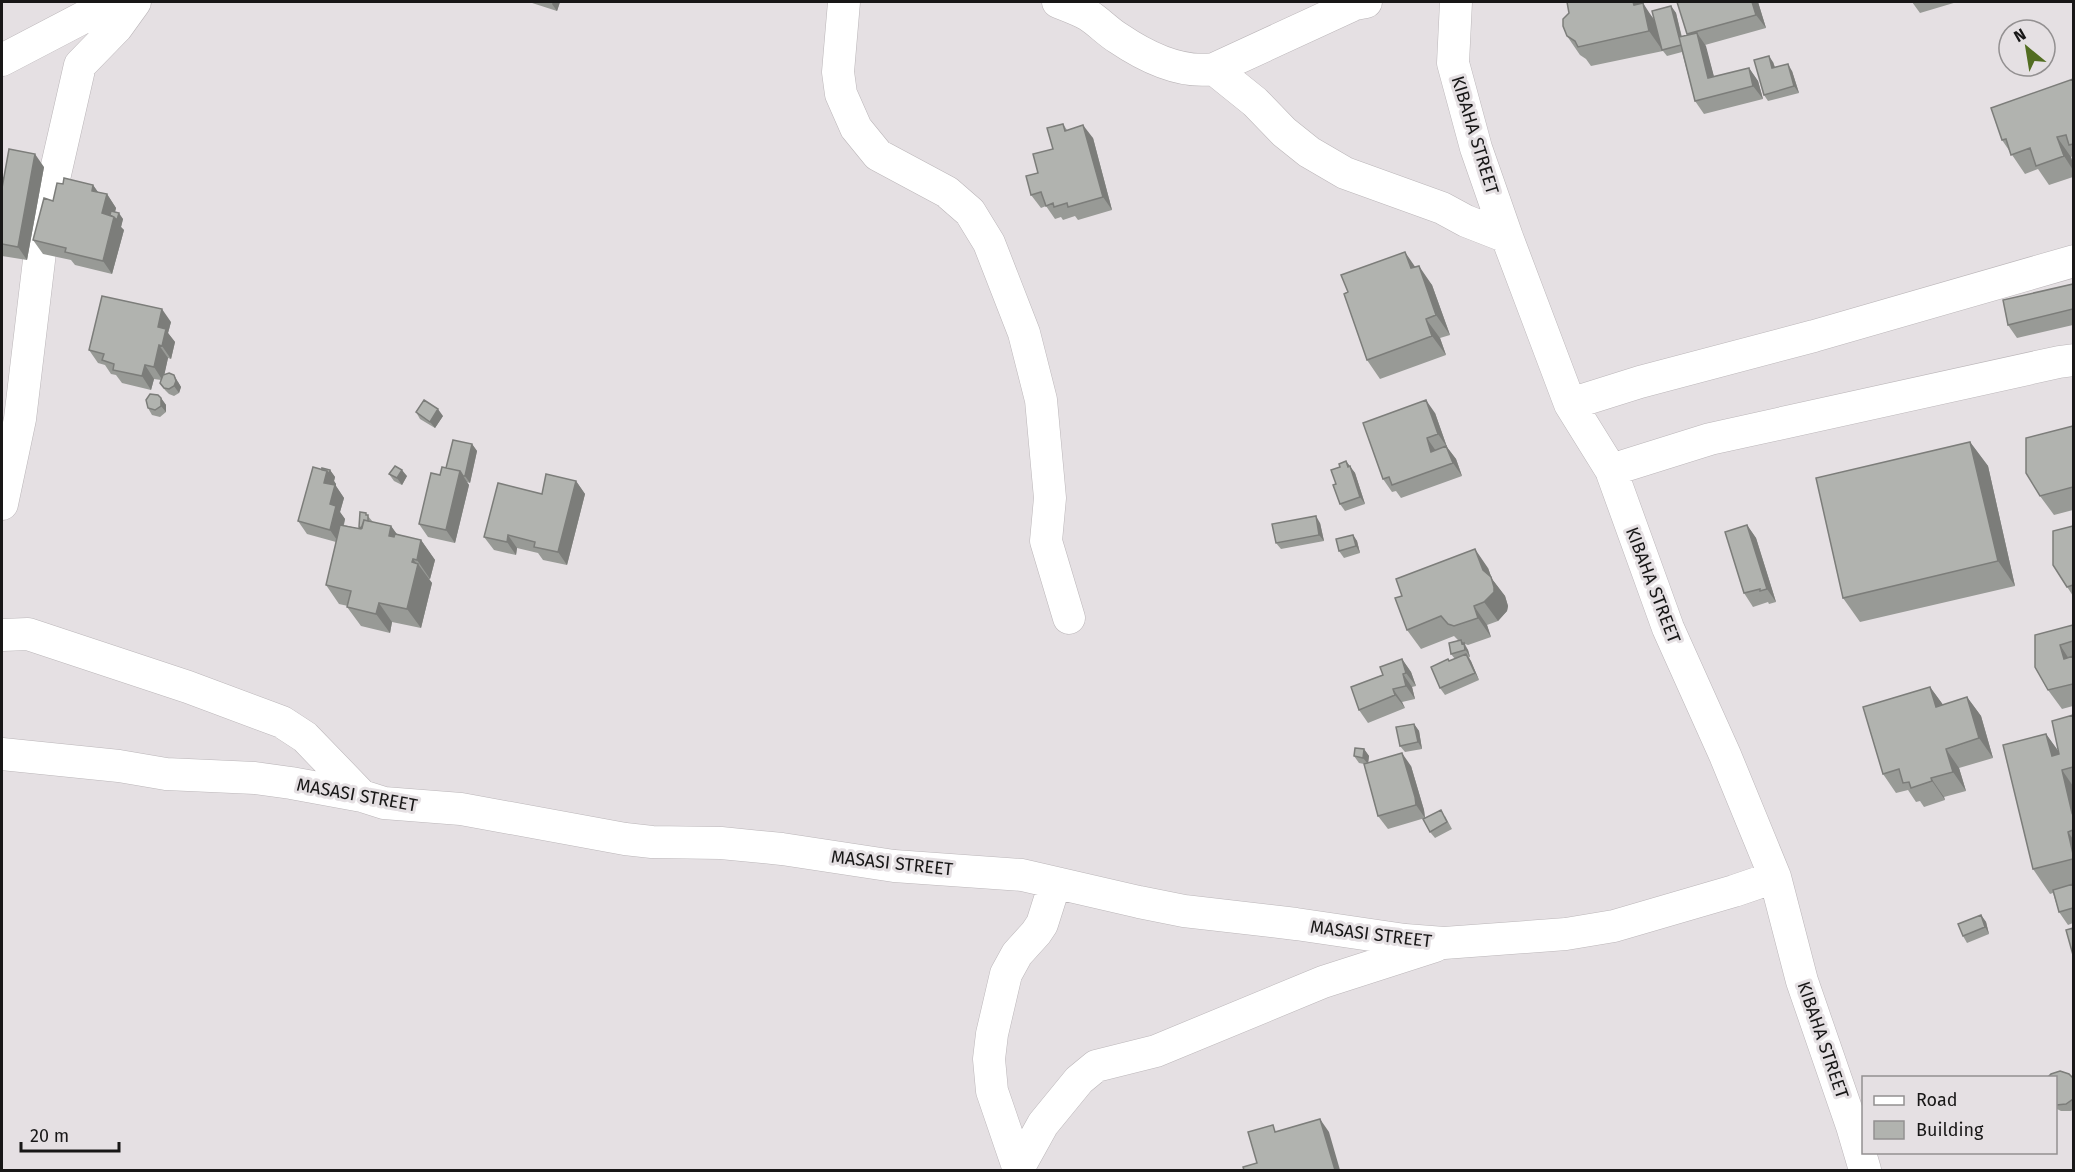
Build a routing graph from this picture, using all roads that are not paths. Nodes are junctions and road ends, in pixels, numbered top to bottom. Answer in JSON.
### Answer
{"nodes":[{"id":1,"x":112,"y":2,"type":"edge"},
{"id":2,"x":135,"y":2,"type":"edge"},
{"id":3,"x":844,"y":2,"type":"edge"},
{"id":4,"x":1058,"y":2,"type":"edge"},
{"id":5,"x":1366,"y":2,"type":"edge"},
{"id":6,"x":1456,"y":2,"type":"edge"},
{"id":7,"x":2,"y":60,"type":"edge"},
{"id":8,"x":1214,"y":69,"type":"junction"},
{"id":9,"x":1507,"y":237,"type":"junction"},
{"id":10,"x":2073,"y":261,"type":"edge"},
{"id":11,"x":2073,"y":360,"type":"edge"},
{"id":12,"x":1570,"y":404,"type":"junction"},
{"id":13,"x":1611,"y":470,"type":"junction"},
{"id":14,"x":2,"y":504,"type":"edge"},
{"id":15,"x":1069,"y":618,"type":"dead end"},
{"id":16,"x":2,"y":635,"type":"edge"},
{"id":17,"x":2,"y":754,"type":"edge"},
{"id":18,"x":362,"y":796,"type":"junction"},
{"id":19,"x":1775,"y":877,"type":"junction"},
{"id":20,"x":1055,"y":883,"type":"junction"},
{"id":21,"x":1444,"y":943,"type":"junction"},
{"id":22,"x":1018,"y":1170,"type":"edge"},
{"id":23,"x":1864,"y":1170,"type":"edge"}],
"edges":[{"from":1,"to":7,"type":"street"},
{"from":2,"to":14,"type":"street"},
{"from":3,"to":15,"type":"street"},
{"from":4,"to":8,"type":"street"},
{"from":5,"to":8,"type":"street"},
{"from":6,"to":9,"type":"street","name":"KIBAHA STREET"},
{"from":8,"to":9,"type":"street"},
{"from":9,"to":12,"type":"street","name":"KIBAHA STREET"},
{"from":10,"to":12,"type":"street"},
{"from":11,"to":13,"type":"street"},
{"from":12,"to":13,"type":"street","name":"KIBAHA STREET"},
{"from":13,"to":19,"type":"street","name":"KIBAHA STREET"},
{"from":16,"to":18,"type":"street"},
{"from":17,"to":18,"type":"street","name":"MASASI STREET"},
{"from":18,"to":20,"type":"street","name":"MASASI STREET"},
{"from":19,"to":21,"type":"street","name":"MASASI STREET"},
{"from":19,"to":23,"type":"street","name":"KIBAHA STREET"},
{"from":20,"to":21,"type":"street","name":"MASASI STREET"},
{"from":20,"to":22,"type":"street"},
{"from":21,"to":22,"type":"street"}]}
